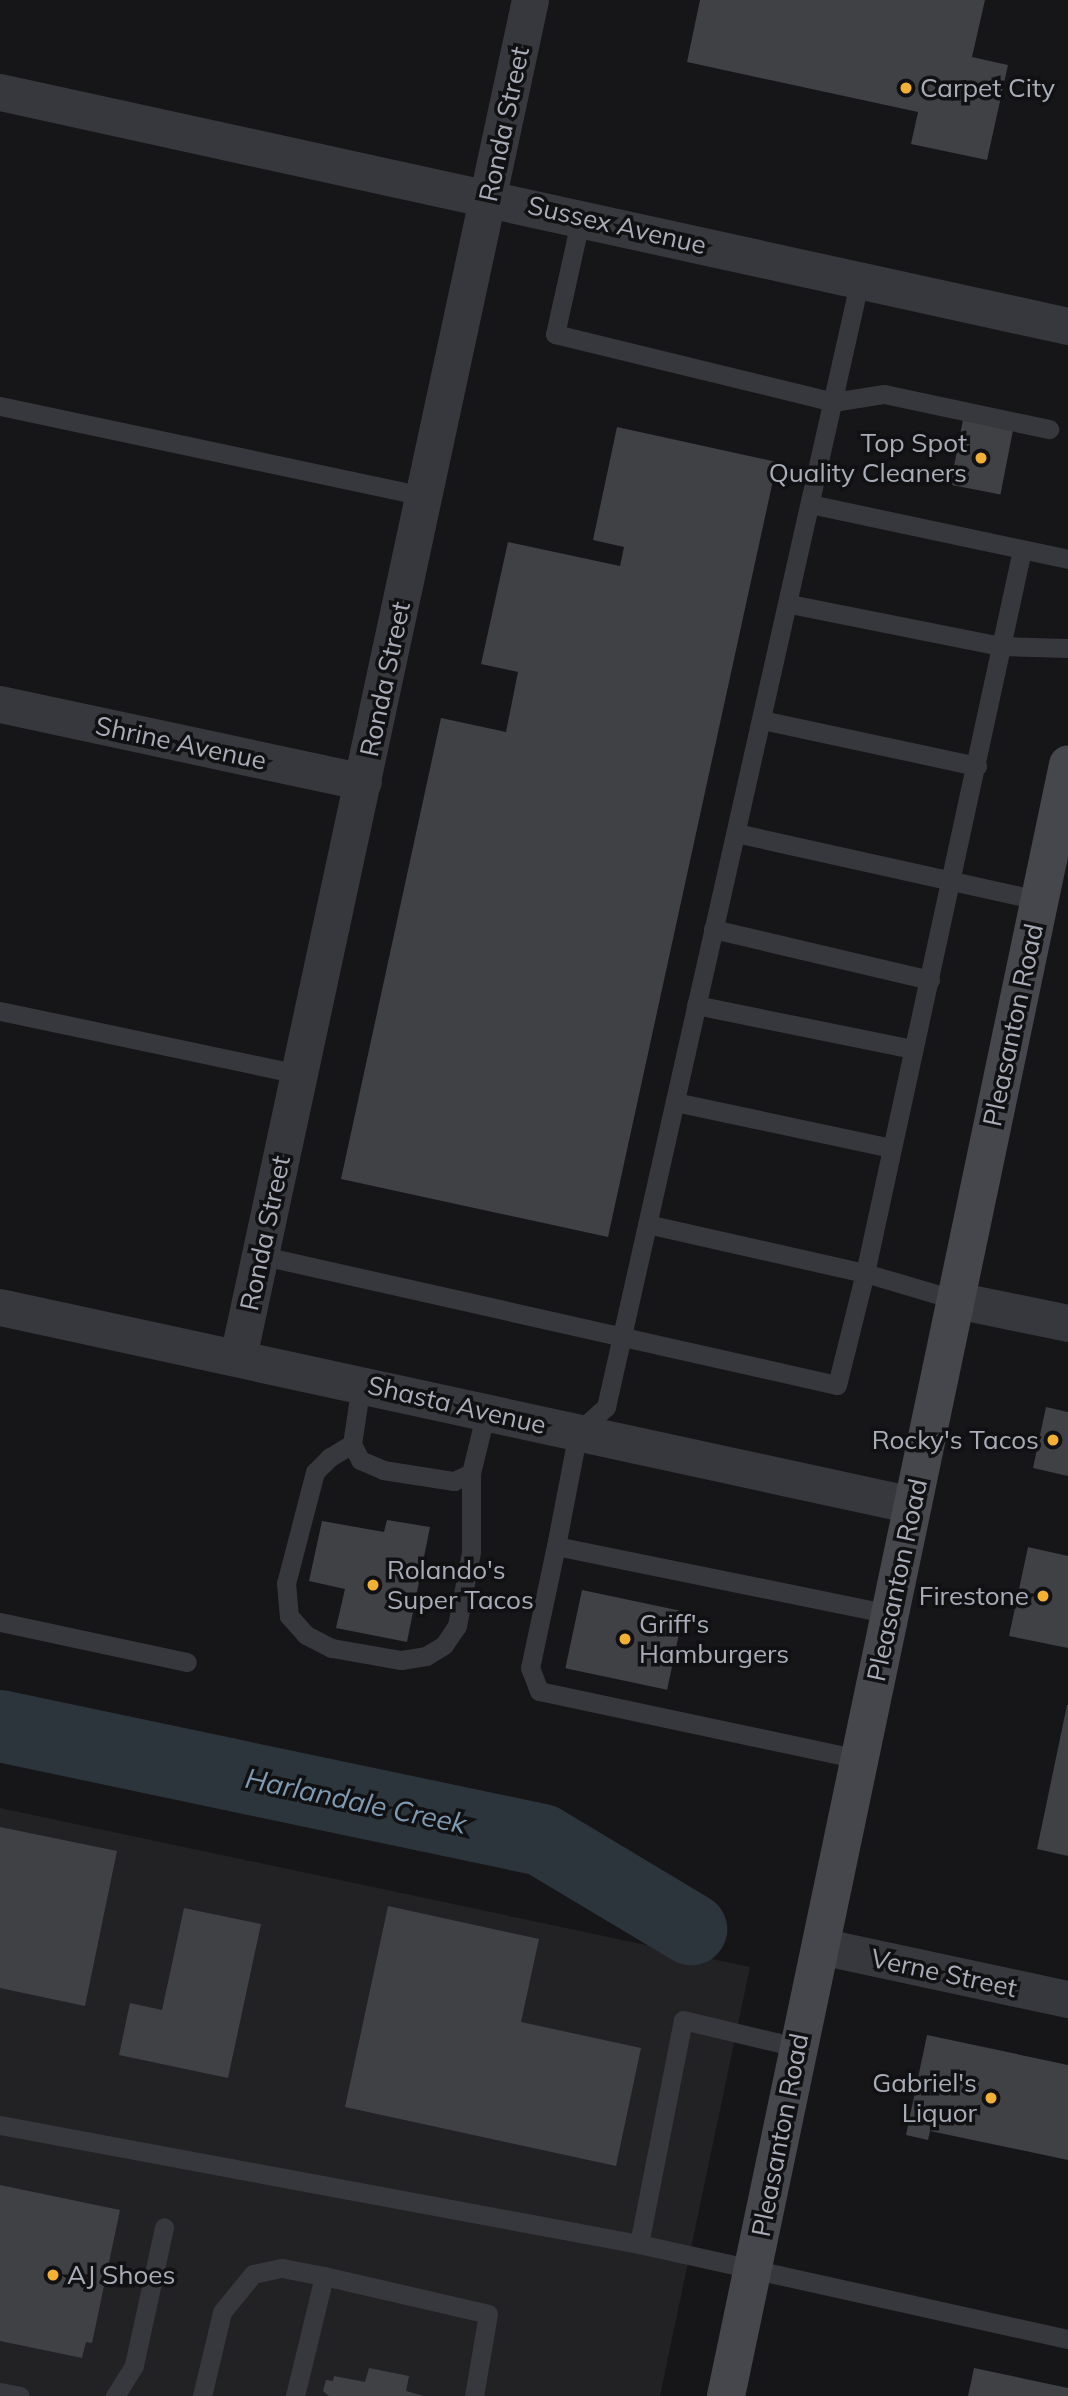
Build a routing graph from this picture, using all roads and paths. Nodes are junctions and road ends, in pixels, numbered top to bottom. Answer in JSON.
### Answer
{"nodes":[{"id":1,"x":530,"y":0,"type":"edge"},
{"id":2,"x":0,"y":92,"type":"edge"},
{"id":3,"x":488,"y":196,"type":"junction"},
{"id":4,"x":581,"y":217,"type":"junction"},
{"id":5,"x":860,"y":279,"type":"junction"},
{"id":6,"x":1068,"y":326,"type":"edge"},
{"id":7,"x":833,"y":402,"type":"junction"},
{"id":8,"x":0,"y":406,"type":"edge"},
{"id":9,"x":1049,"y":429,"type":"dead end"},
{"id":10,"x":424,"y":496,"type":"junction"},
{"id":11,"x":810,"y":504,"type":"junction"},
{"id":12,"x":1022,"y":550,"type":"junction"},
{"id":13,"x":1068,"y":559,"type":"edge"},
{"id":14,"x":790,"y":604,"type":"junction"},
{"id":15,"x":1000,"y":646,"type":"junction"},
{"id":16,"x":1068,"y":648,"type":"edge"},
{"id":17,"x":0,"y":704,"type":"edge"},
{"id":18,"x":762,"y":720,"type":"junction"},
{"id":19,"x":1068,"y":764,"type":"edge"},
{"id":20,"x":977,"y":766,"type":"junction"},
{"id":21,"x":363,"y":782,"type":"junction"},
{"id":22,"x":736,"y":833,"type":"junction"},
{"id":23,"x":952,"y":879,"type":"junction"},
{"id":24,"x":1039,"y":900,"type":"junction"},
{"id":25,"x":713,"y":929,"type":"junction"},
{"id":26,"x":930,"y":980,"type":"junction"},
{"id":27,"x":696,"y":1004,"type":"junction"},
{"id":28,"x":0,"y":1011,"type":"edge"},
{"id":29,"x":913,"y":1049,"type":"junction"},
{"id":30,"x":299,"y":1074,"type":"junction"},
{"id":31,"x":675,"y":1101,"type":"junction"},
{"id":32,"x":891,"y":1148,"type":"junction"},
{"id":33,"x":647,"y":1224,"type":"junction"},
{"id":34,"x":259,"y":1255,"type":"junction"},
{"id":35,"x":866,"y":1273,"type":"junction"},
{"id":36,"x":956,"y":1300,"type":"junction"},
{"id":37,"x":0,"y":1307,"type":"edge"},
{"id":38,"x":1068,"y":1324,"type":"edge"},
{"id":39,"x":621,"y":1335,"type":"junction"},
{"id":40,"x":238,"y":1357,"type":"junction"},
{"id":41,"x":361,"y":1384,"type":"junction"},
{"id":42,"x":486,"y":1412,"type":"junction"},
{"id":43,"x":578,"y":1432,"type":"junction"},
{"id":44,"x":352,"y":1444,"type":"junction"},
{"id":45,"x":471,"y":1473,"type":"junction"},
{"id":46,"x":913,"y":1505,"type":"junction"},
{"id":47,"x":556,"y":1546,"type":"junction"},
{"id":48,"x":890,"y":1614,"type":"junction"},
{"id":49,"x":0,"y":1622,"type":"edge"},
{"id":50,"x":187,"y":1662,"type":"dead end"},
{"id":51,"x":859,"y":1759,"type":"junction"},
{"id":52,"x":820,"y":1947,"type":"junction"},
{"id":53,"x":1068,"y":1999,"type":"edge"},
{"id":54,"x":796,"y":2047,"type":"junction"},
{"id":55,"x":0,"y":2125,"type":"edge"},
{"id":56,"x":164,"y":2227,"type":"dead end"},
{"id":57,"x":639,"y":2245,"type":"junction"},
{"id":58,"x":753,"y":2268,"type":"junction"},
{"id":59,"x":324,"y":2276,"type":"junction"},
{"id":60,"x":1068,"y":2339,"type":"edge"},
{"id":61,"x":0,"y":2392,"type":"edge"},
{"id":62,"x":20,"y":2396,"type":"edge"},
{"id":63,"x":115,"y":2396,"type":"edge"},
{"id":64,"x":202,"y":2396,"type":"edge"},
{"id":65,"x":295,"y":2396,"type":"edge"},
{"id":66,"x":474,"y":2396,"type":"edge"},
{"id":67,"x":726,"y":2396,"type":"edge"}],
"edges":[{"from":1,"to":3,"type":"street","name":"Ronda Street"},
{"from":2,"to":3,"type":"street","name":"Sussex Avenue"},
{"from":3,"to":4,"type":"street","name":"Sussex Avenue"},
{"from":3,"to":10,"type":"street","name":"Ronda Street"},
{"from":4,"to":5,"type":"street","name":"Sussex Avenue"},
{"from":4,"to":7,"type":"lane"},
{"from":5,"to":6,"type":"street","name":"Sussex Avenue"},
{"from":5,"to":7,"type":"lane"},
{"from":7,"to":9,"type":"lane"},
{"from":7,"to":11,"type":"lane"},
{"from":8,"to":10,"type":"lane"},
{"from":10,"to":21,"type":"street","name":"Ronda Street"},
{"from":11,"to":12,"type":"lane"},
{"from":11,"to":14,"type":"lane"},
{"from":12,"to":13,"type":"lane"},
{"from":12,"to":15,"type":"lane"},
{"from":14,"to":15,"type":"lane"},
{"from":14,"to":18,"type":"lane"},
{"from":15,"to":16,"type":"lane"},
{"from":15,"to":20,"type":"lane"},
{"from":17,"to":21,"type":"street","name":"Shrine Avenue"},
{"from":18,"to":20,"type":"lane"},
{"from":18,"to":22,"type":"lane"},
{"from":19,"to":24,"type":"main road","name":"Pleasanton Road"},
{"from":20,"to":23,"type":"lane"},
{"from":21,"to":30,"type":"street","name":"Ronda Street"},
{"from":22,"to":23,"type":"lane"},
{"from":22,"to":25,"type":"lane"},
{"from":23,"to":24,"type":"lane"},
{"from":23,"to":26,"type":"lane"},
{"from":24,"to":36,"type":"main road","name":"Pleasanton Road"},
{"from":25,"to":26,"type":"lane"},
{"from":25,"to":27,"type":"lane"},
{"from":26,"to":29,"type":"lane"},
{"from":27,"to":29,"type":"lane"},
{"from":27,"to":31,"type":"lane"},
{"from":28,"to":30,"type":"lane"},
{"from":29,"to":32,"type":"lane"},
{"from":30,"to":34,"type":"street","name":"Ronda Street"},
{"from":31,"to":32,"type":"lane"},
{"from":31,"to":33,"type":"lane"},
{"from":32,"to":35,"type":"lane"},
{"from":33,"to":35,"type":"lane"},
{"from":33,"to":39,"type":"lane"},
{"from":34,"to":39,"type":"lane"},
{"from":34,"to":40,"type":"street","name":"Ronda Street"},
{"from":35,"to":36,"type":"lane"},
{"from":35,"to":39,"type":"lane"},
{"from":36,"to":38,"type":"street"},
{"from":36,"to":46,"type":"main road","name":"Pleasanton Road"},
{"from":37,"to":40,"type":"street","name":"Shasta Avenue"},
{"from":39,"to":43,"type":"lane"},
{"from":40,"to":41,"type":"street","name":"Shasta Avenue"},
{"from":41,"to":42,"type":"street","name":"Shasta Avenue"},
{"from":41,"to":44,"type":"lane"},
{"from":42,"to":43,"type":"street","name":"Shasta Avenue"},
{"from":42,"to":45,"type":"lane"},
{"from":43,"to":46,"type":"street","name":"Shasta Avenue"},
{"from":43,"to":47,"type":"lane"},
{"from":44,"to":45,"type":"lane"},
{"from":44,"to":45,"type":"lane"},
{"from":46,"to":48,"type":"main road","name":"Pleasanton Road"},
{"from":47,"to":48,"type":"lane"},
{"from":47,"to":51,"type":"lane"},
{"from":48,"to":51,"type":"main road","name":"Pleasanton Road"},
{"from":49,"to":50,"type":"lane"},
{"from":51,"to":52,"type":"main road","name":"Pleasanton Road"},
{"from":52,"to":53,"type":"street","name":"Verne Street"},
{"from":52,"to":54,"type":"main road","name":"Pleasanton Road"},
{"from":54,"to":57,"type":"lane"},
{"from":54,"to":58,"type":"main road","name":"Pleasanton Road"},
{"from":55,"to":57,"type":"lane"},
{"from":56,"to":63,"type":"lane"},
{"from":57,"to":58,"type":"lane"},
{"from":58,"to":60,"type":"lane"},
{"from":58,"to":67,"type":"main road","name":"Pleasanton Road"},
{"from":59,"to":64,"type":"lane"},
{"from":59,"to":65,"type":"lane"},
{"from":59,"to":66,"type":"lane"},
{"from":61,"to":62,"type":"lane"}]}
